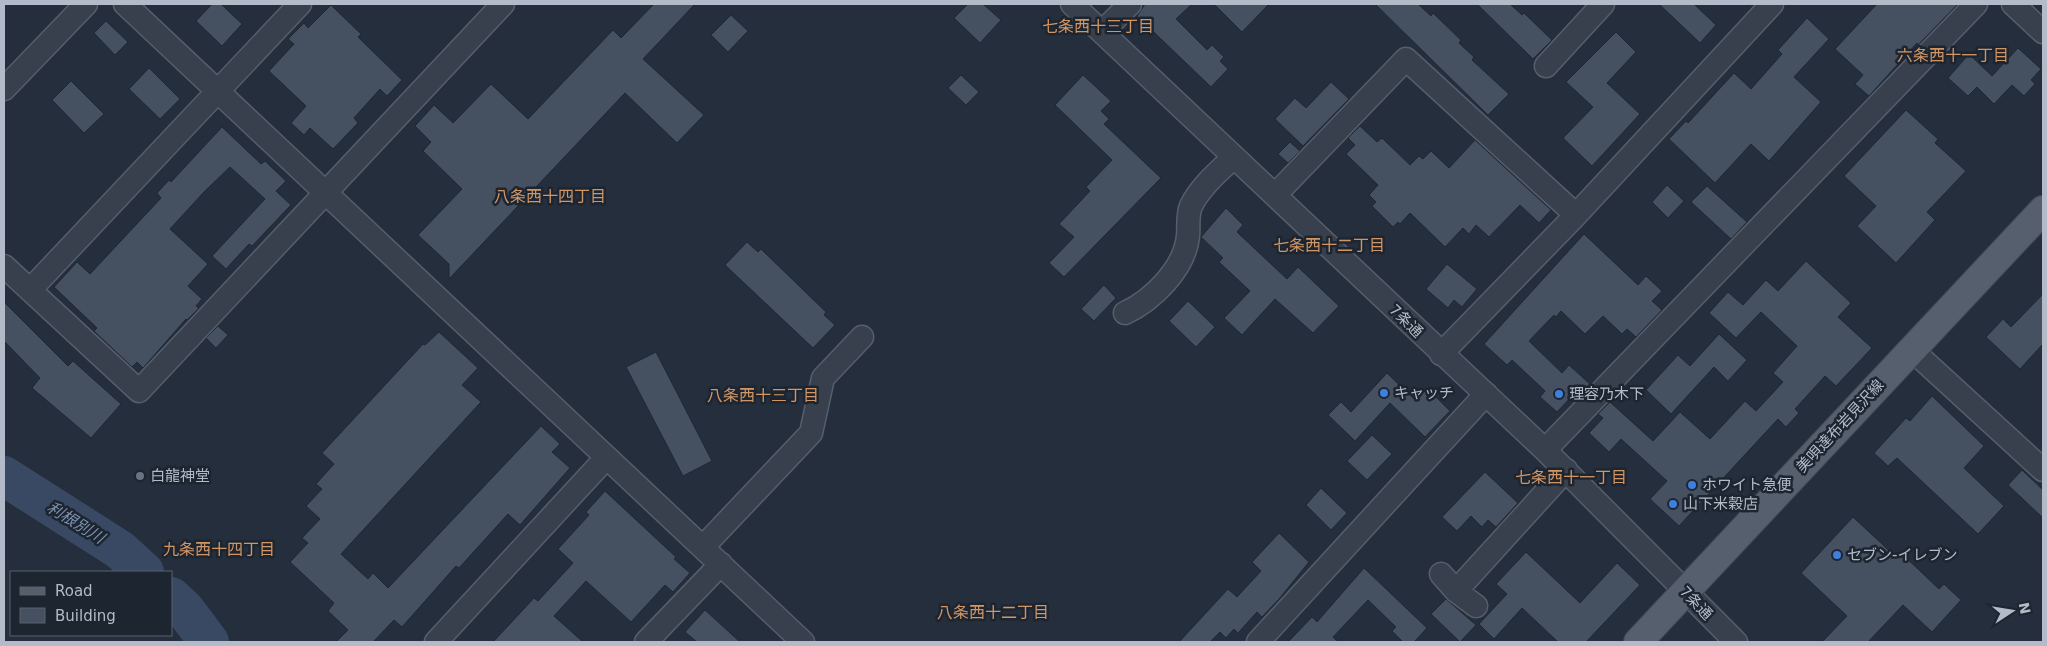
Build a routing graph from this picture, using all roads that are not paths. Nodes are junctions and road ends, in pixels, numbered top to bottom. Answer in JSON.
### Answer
{"nodes":[{"id":1,"x":86,"y":4,"type":"edge"},
{"id":2,"x":125,"y":4,"type":"edge"},
{"id":3,"x":300,"y":4,"type":"edge"},
{"id":4,"x":503,"y":4,"type":"edge"},
{"id":5,"x":1072,"y":4,"type":"edge"},
{"id":6,"x":1130,"y":4,"type":"edge"},
{"id":7,"x":1603,"y":4,"type":"edge"},
{"id":8,"x":1772,"y":4,"type":"edge"},
{"id":9,"x":1976,"y":4,"type":"edge"},
{"id":10,"x":2014,"y":4,"type":"edge"},
{"id":11,"x":1102,"y":32,"type":"junction"},
{"id":12,"x":2043,"y":32,"type":"edge"},
{"id":13,"x":1546,"y":66,"type":"dead end"},
{"id":14,"x":4,"y":89,"type":"edge"},
{"id":15,"x":219,"y":92,"type":"junction"},
{"id":16,"x":1234,"y":156,"type":"junction"},
{"id":17,"x":326,"y":194,"type":"junction"},
{"id":18,"x":1275,"y":195,"type":"junction"},
{"id":19,"x":2043,"y":210,"type":"edge"},
{"id":20,"x":1576,"y":215,"type":"junction"},
{"id":21,"x":4,"y":266,"type":"edge"},
{"id":22,"x":30,"y":290,"type":"junction"},
{"id":23,"x":1125,"y":313,"type":"dead end"},
{"id":24,"x":862,"y":336,"type":"dead end"},
{"id":25,"x":1912,"y":350,"type":"junction"},
{"id":26,"x":1441,"y":354,"type":"junction"},
{"id":27,"x":1486,"y":394,"type":"junction"},
{"id":28,"x":1545,"y":450,"type":"junction"},
{"id":29,"x":606,"y":458,"type":"junction"},
{"id":30,"x":1566,"y":470,"type":"junction"},
{"id":31,"x":2043,"y":470,"type":"edge"},
{"id":32,"x":703,"y":547,"type":"junction"},
{"id":33,"x":721,"y":564,"type":"junction"},
{"id":34,"x":1441,"y":574,"type":"dead end"},
{"id":35,"x":1456,"y":592,"type":"junction"},
{"id":36,"x":1686,"y":592,"type":"junction"},
{"id":37,"x":1476,"y":606,"type":"dead end"},
{"id":38,"x":436,"y":642,"type":"edge"},
{"id":39,"x":646,"y":642,"type":"edge"},
{"id":40,"x":803,"y":642,"type":"edge"},
{"id":41,"x":1260,"y":642,"type":"edge"},
{"id":42,"x":1638,"y":642,"type":"edge"},
{"id":43,"x":1736,"y":642,"type":"edge"}],
"edges":[{"from":1,"to":14,"type":"street"},
{"from":2,"to":15,"type":"street"},
{"from":3,"to":15,"type":"street"},
{"from":4,"to":17,"type":"street"},
{"from":5,"to":11,"type":"street","name":"7条通"},
{"from":6,"to":11,"type":"street"},
{"from":7,"to":13,"type":"street"},
{"from":8,"to":20,"type":"street"},
{"from":9,"to":28,"type":"street"},
{"from":10,"to":12,"type":"street"},
{"from":11,"to":16,"type":"street","name":"7条通"},
{"from":15,"to":17,"type":"street"},
{"from":15,"to":22,"type":"street"},
{"from":16,"to":18,"type":"street","name":"7条通"},
{"from":16,"to":23,"type":"street"},
{"from":17,"to":22,"type":"street"},
{"from":17,"to":29,"type":"street"},
{"from":18,"to":20,"type":"street"},
{"from":18,"to":26,"type":"street","name":"7条通"},
{"from":19,"to":25,"type":"main road","name":"美唄達布岩見沢線"},
{"from":20,"to":26,"type":"street"},
{"from":21,"to":22,"type":"street"},
{"from":24,"to":32,"type":"street"},
{"from":25,"to":31,"type":"street"},
{"from":25,"to":36,"type":"main road","name":"美唄達布岩見沢線"},
{"from":26,"to":27,"type":"street","name":"7条通"},
{"from":27,"to":28,"type":"street","name":"7条通"},
{"from":27,"to":41,"type":"street"},
{"from":28,"to":30,"type":"street","name":"7条通"},
{"from":29,"to":32,"type":"street"},
{"from":29,"to":38,"type":"street"},
{"from":30,"to":35,"type":"street"},
{"from":30,"to":36,"type":"street","name":"7条通"},
{"from":32,"to":33,"type":"street"},
{"from":33,"to":39,"type":"street"},
{"from":33,"to":40,"type":"street"},
{"from":34,"to":35,"type":"street"},
{"from":35,"to":37,"type":"street"},
{"from":36,"to":42,"type":"main road","name":"美唄達布岩見沢線"},
{"from":36,"to":43,"type":"street","name":"7条通"}]}
